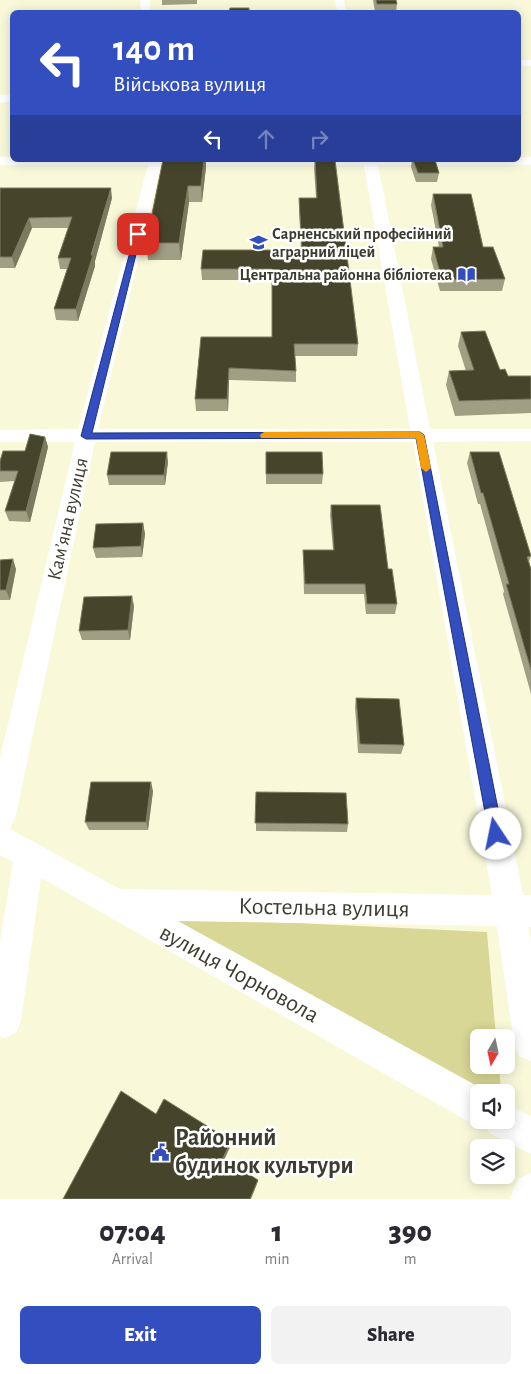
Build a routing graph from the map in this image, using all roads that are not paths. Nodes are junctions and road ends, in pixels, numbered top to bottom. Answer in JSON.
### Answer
{"nodes":[{"id":1,"x":155,"y":162,"type":"edge"},
{"id":2,"x":370,"y":162,"type":"edge"},
{"id":3,"x":420,"y":435,"type":"junction"},
{"id":4,"x":531,"y":435,"type":"edge"},
{"id":5,"x":0,"y":436,"type":"edge"},
{"id":6,"x":86,"y":436,"type":"junction"},
{"id":7,"x":0,"y":820,"type":"edge"},
{"id":8,"x":0,"y":839,"type":"edge"},
{"id":9,"x":29,"y":855,"type":"junction"},
{"id":10,"x":118,"y":905,"type":"junction"},
{"id":11,"x":521,"y":910,"type":"edge"},
{"id":12,"x":4,"y":1021,"type":"dead end"},
{"id":13,"x":531,"y":1044,"type":"edge"},
{"id":14,"x":470,"y":1102,"type":"edge"},
{"id":15,"x":515,"y":1127,"type":"edge"},
{"id":16,"x":531,"y":1136,"type":"edge"},
{"id":17,"x":531,"y":1192,"type":"edge"},
{"id":18,"x":529,"y":1199,"type":"edge"}],
"edges":[{"from":1,"to":6,"type":"street","name":"Камʼяна вулиця"},
{"from":2,"to":3,"type":"street"},
{"from":3,"to":4,"type":"street"},
{"from":3,"to":6,"type":"street"},
{"from":3,"to":11,"type":"street"},
{"from":5,"to":6,"type":"street"},
{"from":6,"to":7,"type":"street","name":"Камʼяна вулиця"},
{"from":8,"to":9,"type":"street","name":"вулиця Чорновола"},
{"from":9,"to":10,"type":"street","name":"вулиця Чорновола"},
{"from":9,"to":12,"type":"street"},
{"from":10,"to":11,"type":"street","name":"Костельна вулиця"},
{"from":10,"to":14,"type":"street","name":"вулиця Чорновола"},
{"from":11,"to":13,"type":"street"},
{"from":15,"to":16,"type":"street"},
{"from":17,"to":18,"type":"street"}]}
